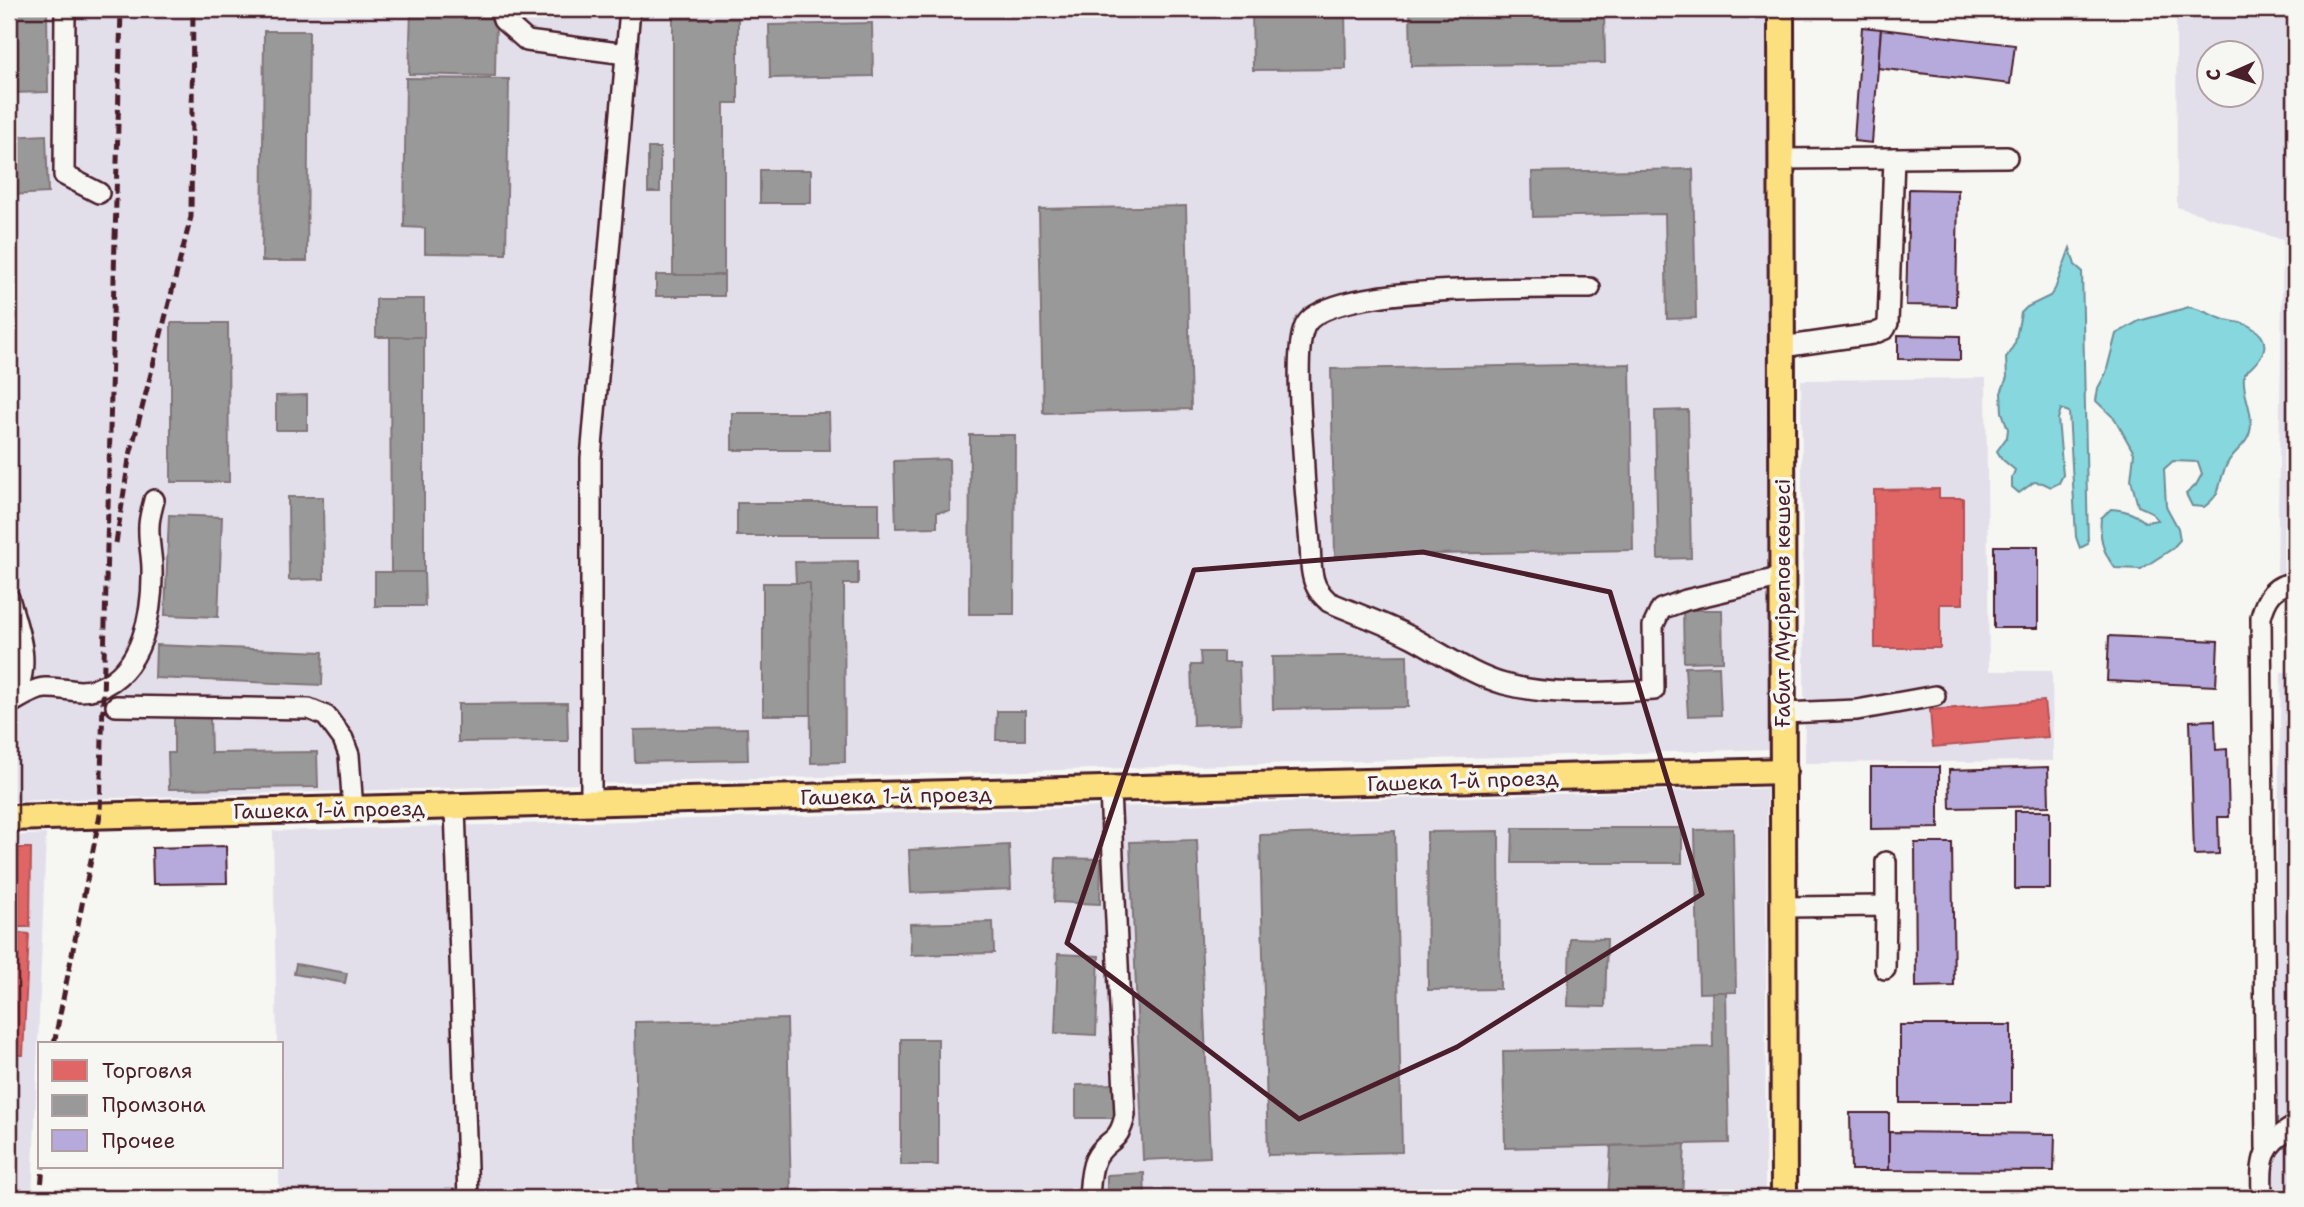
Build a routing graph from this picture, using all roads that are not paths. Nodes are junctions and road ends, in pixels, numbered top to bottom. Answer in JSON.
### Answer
{"nodes":[{"id":1,"x":65,"y":9,"type":"edge"},
{"id":2,"x":500,"y":9,"type":"edge"},
{"id":3,"x":630,"y":9,"type":"edge"},
{"id":4,"x":1781,"y":9,"type":"edge"},
{"id":5,"x":626,"y":54,"type":"junction"},
{"id":6,"x":2007,"y":157,"type":"dead end"},
{"id":7,"x":1894,"y":158,"type":"junction"},
{"id":8,"x":1782,"y":159,"type":"junction"},
{"id":9,"x":99,"y":193,"type":"dead end"},
{"id":10,"x":1590,"y":288,"type":"dead end"},
{"id":11,"x":1782,"y":347,"type":"junction"},
{"id":12,"x":154,"y":500,"type":"dead end"},
{"id":13,"x":1783,"y":577,"type":"junction"},
{"id":14,"x":2295,"y":583,"type":"edge"},
{"id":15,"x":9,"y":598,"type":"edge"},
{"id":16,"x":1936,"y":696,"type":"dead end"},
{"id":17,"x":10,"y":705,"type":"edge"},
{"id":18,"x":116,"y":706,"type":"dead end"},
{"id":19,"x":1783,"y":713,"type":"junction"},
{"id":20,"x":1784,"y":771,"type":"junction"},
{"id":21,"x":1110,"y":791,"type":"junction"},
{"id":22,"x":591,"y":804,"type":"junction"},
{"id":23,"x":455,"y":807,"type":"junction"},
{"id":24,"x":353,"y":810,"type":"junction"},
{"id":25,"x":9,"y":818,"type":"edge"},
{"id":26,"x":1886,"y":862,"type":"dead end"},
{"id":27,"x":1886,"y":906,"type":"junction"},
{"id":28,"x":1784,"y":907,"type":"junction"},
{"id":29,"x":1885,"y":969,"type":"dead end"},
{"id":30,"x":2295,"y":1126,"type":"edge"},
{"id":31,"x":2266,"y":1148,"type":"junction"},
{"id":32,"x":468,"y":1198,"type":"edge"},
{"id":33,"x":1089,"y":1198,"type":"edge"},
{"id":34,"x":1784,"y":1198,"type":"edge"},
{"id":35,"x":2262,"y":1198,"type":"edge"}],
"edges":[{"from":1,"to":9,"type":"street"},
{"from":2,"to":5,"type":"street"},
{"from":3,"to":5,"type":"street"},
{"from":4,"to":8,"type":"main road","name":"Ғабит Мүсірепов көшесі"},
{"from":5,"to":22,"type":"street"},
{"from":6,"to":7,"type":"street"},
{"from":7,"to":8,"type":"street"},
{"from":7,"to":11,"type":"street"},
{"from":8,"to":11,"type":"main road","name":"Ғабит Мүсірепов көшесі"},
{"from":10,"to":13,"type":"street"},
{"from":11,"to":13,"type":"main road","name":"Ғабит Мүсірепов көшесі"},
{"from":12,"to":17,"type":"street"},
{"from":13,"to":19,"type":"main road","name":"Ғабит Мүсірепов көшесі"},
{"from":14,"to":31,"type":"street"},
{"from":15,"to":17,"type":"street"},
{"from":16,"to":19,"type":"street"},
{"from":18,"to":24,"type":"street"},
{"from":19,"to":20,"type":"main road","name":"Ғабит Мүсірепов көшесі"},
{"from":20,"to":21,"type":"main road","name":"Гашека 1-й проезд"},
{"from":20,"to":28,"type":"main road","name":"Ғабит Мүсірепов көшесі"},
{"from":21,"to":22,"type":"main road","name":"Гашека 1-й проезд"},
{"from":21,"to":33,"type":"street"},
{"from":22,"to":23,"type":"main road","name":"Гашека 1-й проезд"},
{"from":23,"to":24,"type":"main road","name":"Гашека 1-й проезд"},
{"from":23,"to":32,"type":"street"},
{"from":24,"to":25,"type":"main road","name":"Гашека 1-й проезд"},
{"from":26,"to":27,"type":"street"},
{"from":27,"to":28,"type":"street"},
{"from":27,"to":29,"type":"street"},
{"from":28,"to":34,"type":"main road","name":"Ғабит Мүсірепов көшесі"},
{"from":30,"to":31,"type":"street"},
{"from":31,"to":35,"type":"street"}]}
